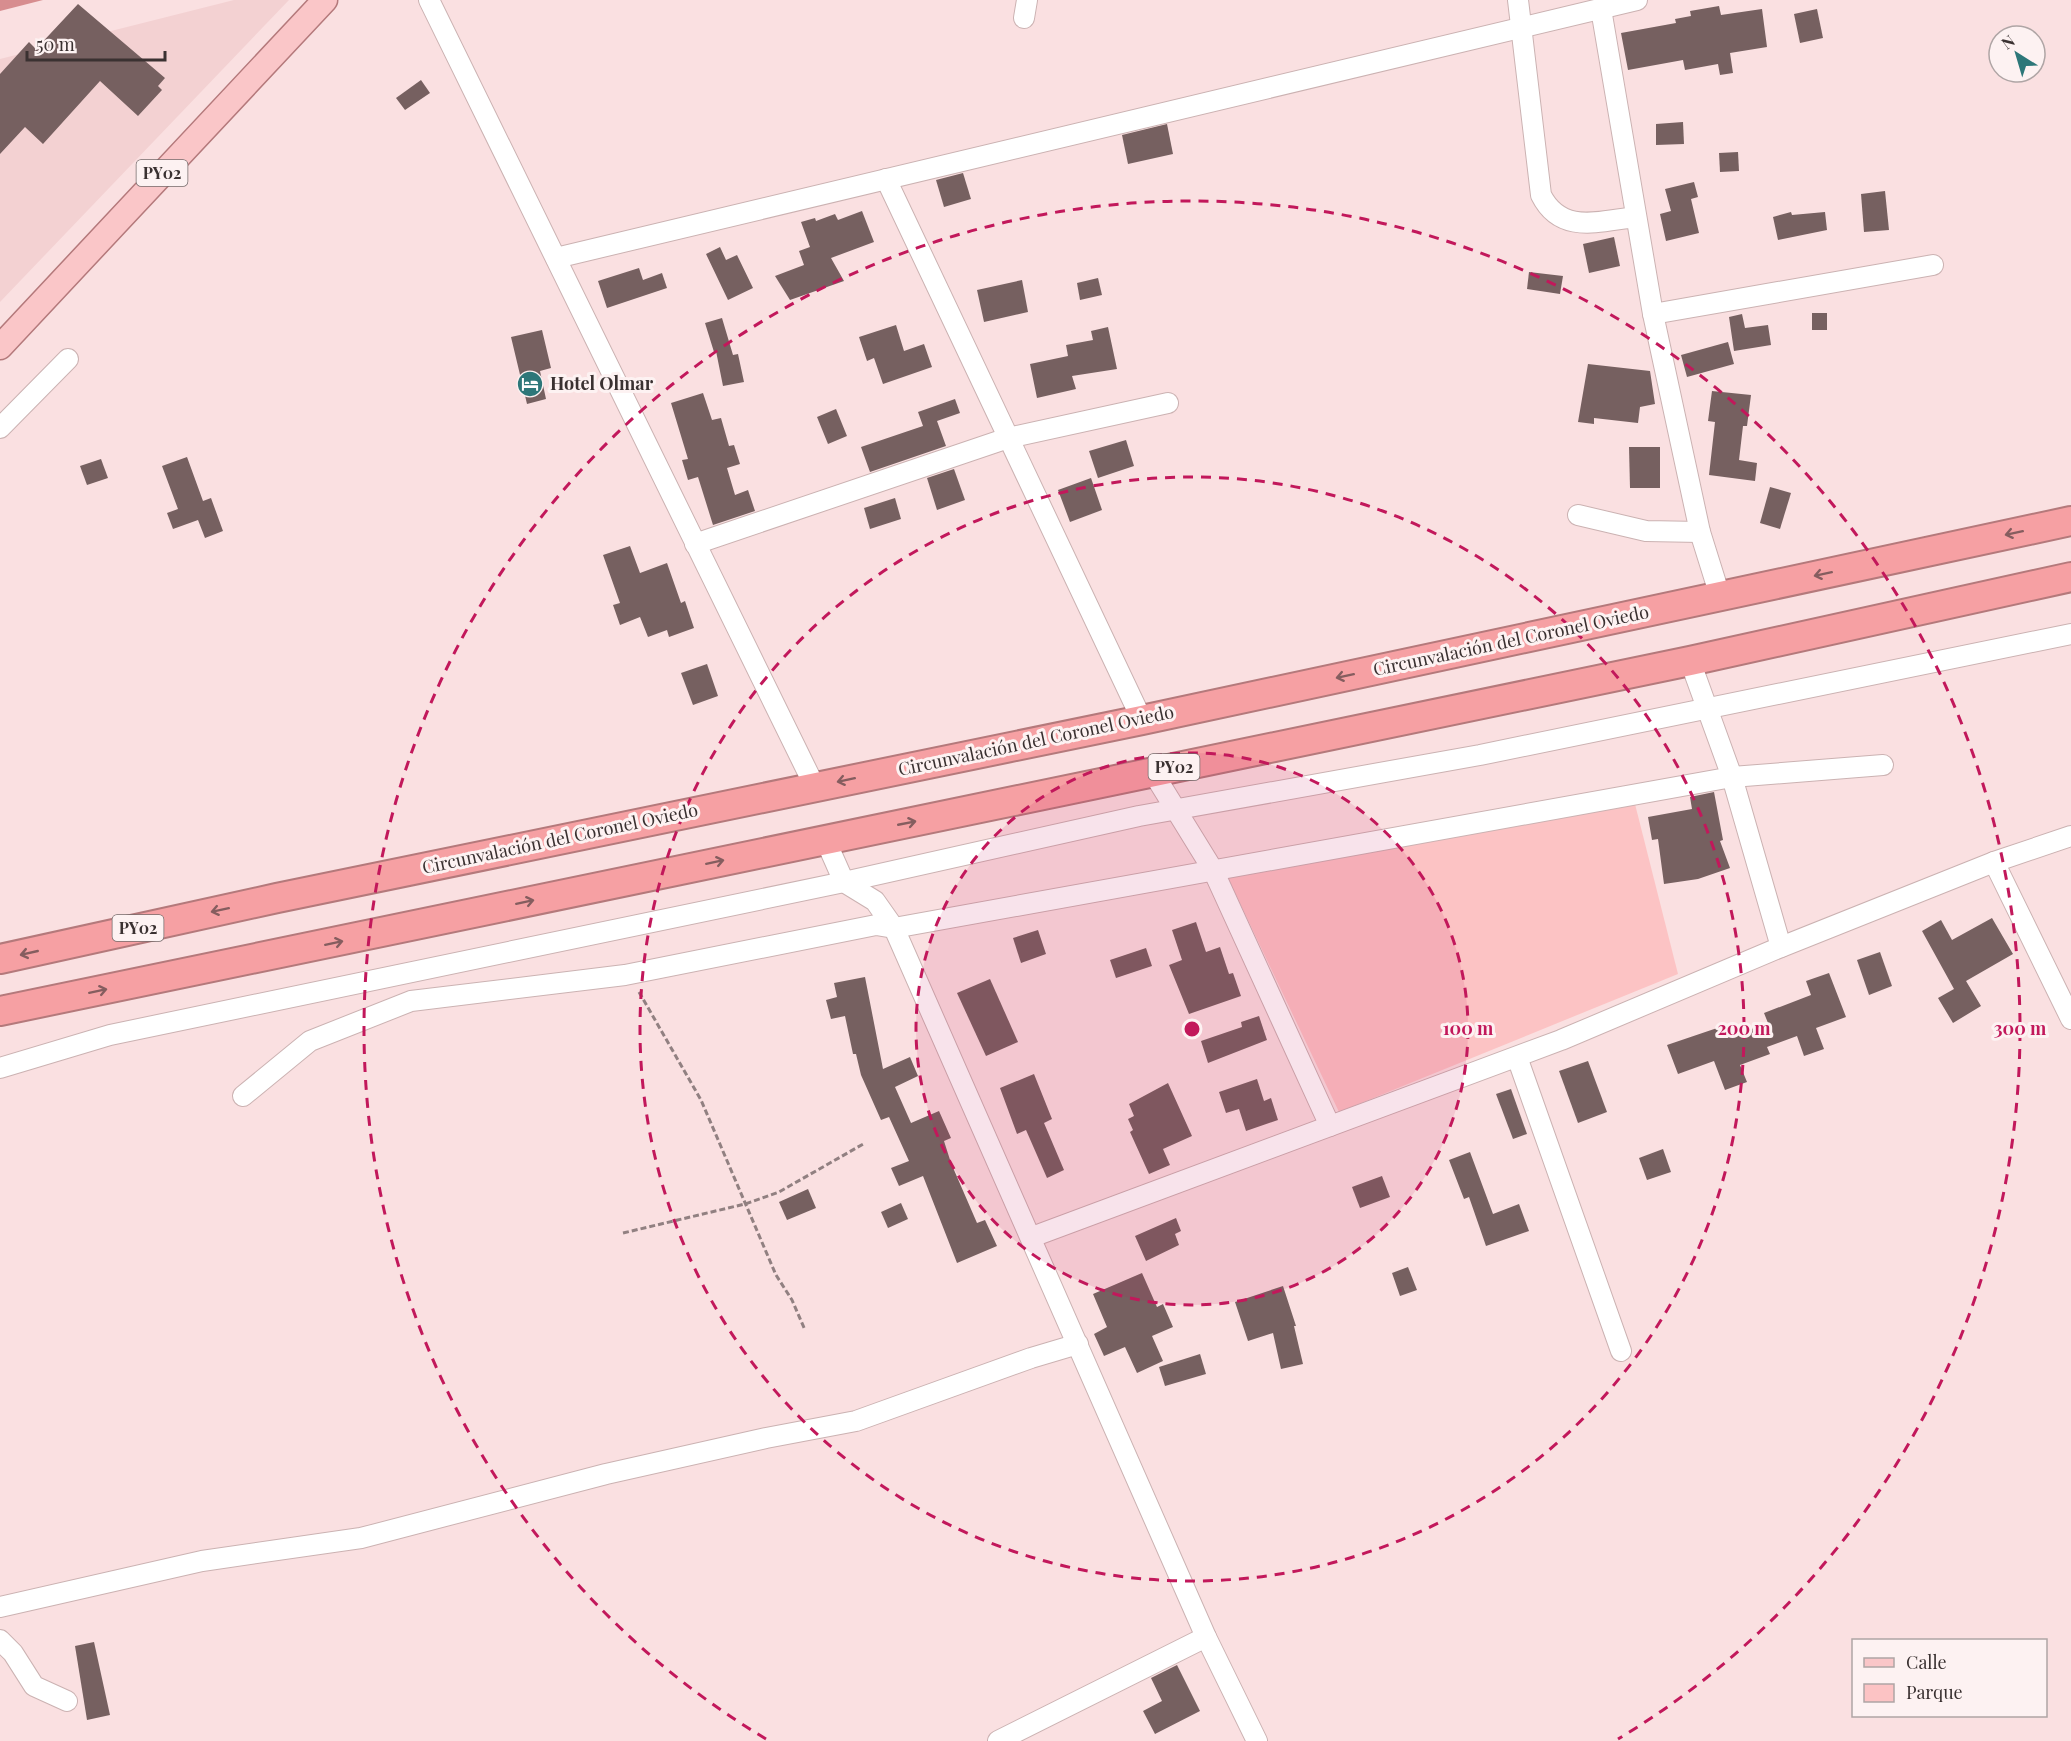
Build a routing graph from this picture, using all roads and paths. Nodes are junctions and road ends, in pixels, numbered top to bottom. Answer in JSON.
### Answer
{"nodes":[{"id":1,"x":324,"y":0,"type":"edge"},
{"id":2,"x":429,"y":0,"type":"edge"},
{"id":3,"x":1518,"y":0,"type":"edge"},
{"id":4,"x":1637,"y":0,"type":"edge"},
{"id":5,"x":1601,"y":9,"type":"junction"},
{"id":6,"x":1521,"y":27,"type":"junction"},
{"id":7,"x":886,"y":180,"type":"junction"},
{"id":8,"x":1636,"y":217,"type":"junction"},
{"id":9,"x":556,"y":258,"type":"junction"},
{"id":10,"x":1933,"y":265,"type":"dead end"},
{"id":11,"x":1653,"y":314,"type":"junction"},
{"id":12,"x":0,"y":347,"type":"edge"},
{"id":13,"x":68,"y":358,"type":"dead end"},
{"id":14,"x":1168,"y":403,"type":"dead end"},
{"id":15,"x":0,"y":428,"type":"edge"},
{"id":16,"x":1008,"y":438,"type":"junction"},
{"id":17,"x":1578,"y":515,"type":"dead end"},
{"id":18,"x":2071,"y":521,"type":"edge"},
{"id":19,"x":1700,"y":532,"type":"junction"},
{"id":20,"x":695,"y":544,"type":"junction"},
{"id":21,"x":2071,"y":577,"type":"edge"},
{"id":22,"x":1720,"y":596,"type":"junction"},
{"id":23,"x":2071,"y":634,"type":"edge"},
{"id":24,"x":1690,"y":661,"type":"junction"},
{"id":25,"x":1707,"y":708,"type":"junction"},
{"id":26,"x":1142,"y":720,"type":"junction"},
{"id":27,"x":1882,"y":765,"type":"dead end"},
{"id":28,"x":1152,"y":771,"type":"junction"},
{"id":29,"x":1732,"y":777,"type":"junction"},
{"id":30,"x":815,"y":787,"type":"junction"},
{"id":31,"x":1176,"y":811,"type":"junction"},
{"id":32,"x":2071,"y":836,"type":"edge"},
{"id":33,"x":825,"y":838,"type":"junction"},
{"id":34,"x":1994,"y":862,"type":"junction"},
{"id":35,"x":1213,"y":870,"type":"junction"},
{"id":36,"x":844,"y":882,"type":"junction"},
{"id":37,"x":894,"y":928,"type":"junction"},
{"id":38,"x":1781,"y":946,"type":"junction"},
{"id":39,"x":0,"y":959,"type":"edge"},
{"id":40,"x":625,"y":975,"type":"junction"},
{"id":41,"x":0,"y":1011,"type":"edge"},
{"id":42,"x":2071,"y":1019,"type":"edge"},
{"id":43,"x":1517,"y":1057,"type":"junction"},
{"id":44,"x":0,"y":1068,"type":"edge"},
{"id":45,"x":243,"y":1096,"type":"dead end"},
{"id":46,"x":1330,"y":1126,"type":"junction"},
{"id":47,"x":865,"y":1143,"type":"dead end"},
{"id":48,"x":745,"y":1204,"type":"junction"},
{"id":49,"x":623,"y":1233,"type":"dead end"},
{"id":50,"x":1032,"y":1237,"type":"junction"},
{"id":51,"x":805,"y":1330,"type":"dead end"},
{"id":52,"x":1078,"y":1344,"type":"junction"},
{"id":53,"x":1621,"y":1351,"type":"dead end"},
{"id":54,"x":0,"y":1607,"type":"edge"},
{"id":55,"x":1206,"y":1637,"type":"junction"},
{"id":56,"x":0,"y":1640,"type":"edge"},
{"id":57,"x":67,"y":1701,"type":"dead end"},
{"id":58,"x":998,"y":1741,"type":"edge"},
{"id":59,"x":1257,"y":1741,"type":"edge"}],
"edges":[{"from":1,"to":12,"type":"main road","number":"PY02"},
{"from":2,"to":9,"type":"street"},
{"from":3,"to":6,"type":"street"},
{"from":4,"to":5,"type":"street"},
{"from":5,"to":6,"type":"street"},
{"from":5,"to":8,"type":"street"},
{"from":6,"to":7,"type":"street"},
{"from":6,"to":8,"type":"street"},
{"from":7,"to":9,"type":"street"},
{"from":7,"to":16,"type":"street"},
{"from":8,"to":11,"type":"street"},
{"from":9,"to":20,"type":"street"},
{"from":10,"to":11,"type":"street"},
{"from":11,"to":19,"type":"street"},
{"from":13,"to":15,"type":"street"},
{"from":14,"to":16,"type":"street"},
{"from":16,"to":20,"type":"street"},
{"from":16,"to":26,"type":"street"},
{"from":17,"to":19,"type":"street"},
{"from":18,"to":22,"type":"highway","name":"Circunvalación del Coronel Oviedo","number":"PY02","one_way":true},
{"from":19,"to":22,"type":"street"},
{"from":20,"to":30,"type":"street"},
{"from":21,"to":24,"type":"highway","number":"PY02"},
{"from":22,"to":26,"type":"highway","name":"Circunvalación del Coronel Oviedo","number":"PY02","one_way":true},
{"from":23,"to":25,"type":"street"},
{"from":24,"to":25,"type":"street"},
{"from":24,"to":28,"type":"highway","number":"PY02"},
{"from":25,"to":29,"type":"street"},
{"from":25,"to":31,"type":"street"},
{"from":26,"to":30,"type":"highway","name":"Circunvalación del Coronel Oviedo","number":"PY02","one_way":true},
{"from":27,"to":29,"type":"street"},
{"from":28,"to":31,"type":"street"},
{"from":33,"to":28,"type":"highway","number":"PY02","one_way":true},
{"from":29,"to":35,"type":"street"},
{"from":29,"to":38,"type":"street"},
{"from":30,"to":39,"type":"highway","name":"Circunvalación del Coronel Oviedo","number":"PY02","one_way":true},
{"from":31,"to":35,"type":"street"},
{"from":31,"to":36,"type":"street"},
{"from":32,"to":34,"type":"street"},
{"from":33,"to":36,"type":"street"},
{"from":41,"to":33,"type":"highway","number":"PY02","one_way":true},
{"from":34,"to":38,"type":"street"},
{"from":34,"to":42,"type":"street"},
{"from":35,"to":37,"type":"street"},
{"from":35,"to":46,"type":"street"},
{"from":36,"to":37,"type":"street"},
{"from":36,"to":44,"type":"street"},
{"from":37,"to":40,"type":"street"},
{"from":37,"to":50,"type":"street"},
{"from":38,"to":43,"type":"street"},
{"from":40,"to":45,"type":"street"},
{"from":40,"to":48,"type":"path"},
{"from":43,"to":46,"type":"street"},
{"from":43,"to":53,"type":"street"},
{"from":46,"to":50,"type":"street"},
{"from":47,"to":48,"type":"path"},
{"from":48,"to":49,"type":"path"},
{"from":48,"to":51,"type":"path"},
{"from":50,"to":52,"type":"street"},
{"from":52,"to":54,"type":"street"},
{"from":52,"to":55,"type":"street"},
{"from":55,"to":58,"type":"street"},
{"from":55,"to":59,"type":"street"},
{"from":56,"to":57,"type":"street"}]}
